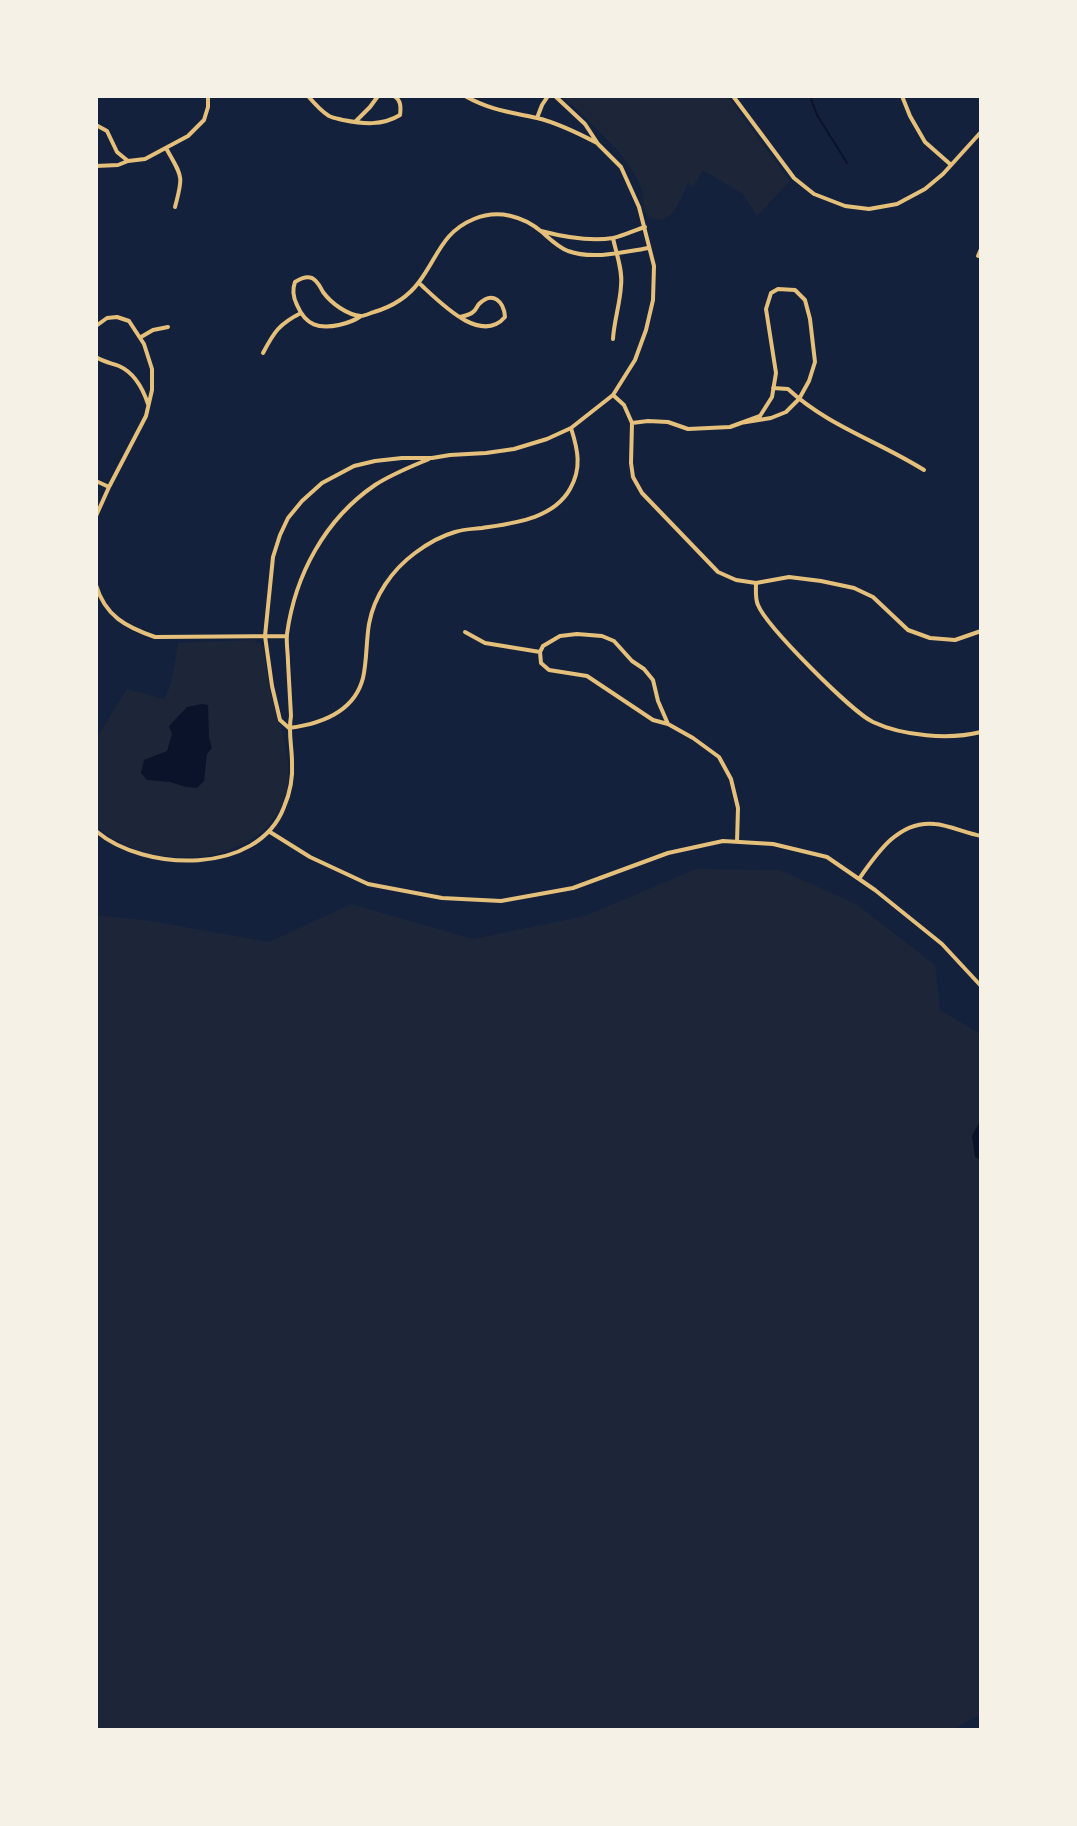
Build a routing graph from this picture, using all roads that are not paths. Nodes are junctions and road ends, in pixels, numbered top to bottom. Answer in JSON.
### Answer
{"nodes":[{"id":1,"x":208,"y":96,"type":"edge"},
{"id":2,"x":308,"y":96,"type":"edge"},
{"id":3,"x":378,"y":96,"type":"edge"},
{"id":4,"x":394,"y":96,"type":"edge"},
{"id":5,"x":465,"y":96,"type":"edge"},
{"id":6,"x":548,"y":96,"type":"edge"},
{"id":7,"x":555,"y":96,"type":"edge"},
{"id":8,"x":733,"y":96,"type":"edge"},
{"id":9,"x":902,"y":96,"type":"edge"},
{"id":10,"x":537,"y":118,"type":"junction"},
{"id":11,"x":354,"y":122,"type":"junction"},
{"id":12,"x":96,"y":125,"type":"edge"},
{"id":13,"x":981,"y":132,"type":"edge"},
{"id":14,"x":598,"y":144,"type":"junction"},
{"id":15,"x":166,"y":148,"type":"junction"},
{"id":16,"x":128,"y":161,"type":"junction"},
{"id":17,"x":950,"y":164,"type":"junction"},
{"id":18,"x":96,"y":166,"type":"edge"},
{"id":19,"x":175,"y":207,"type":"dead end"},
{"id":20,"x":645,"y":227,"type":"junction"},
{"id":21,"x":540,"y":231,"type":"junction"},
{"id":22,"x":613,"y":238,"type":"junction"},
{"id":23,"x":649,"y":248,"type":"junction"},
{"id":24,"x":981,"y":249,"type":"edge"},
{"id":25,"x":616,"y":253,"type":"junction"},
{"id":26,"x":978,"y":256,"type":"dead end"},
{"id":27,"x":418,"y":283,"type":"junction"},
{"id":28,"x":301,"y":313,"type":"junction"},
{"id":29,"x":361,"y":316,"type":"junction"},
{"id":30,"x":460,"y":317,"type":"junction"},
{"id":31,"x":96,"y":326,"type":"edge"},
{"id":32,"x":168,"y":327,"type":"dead end"},
{"id":33,"x":141,"y":337,"type":"junction"},
{"id":34,"x":613,"y":339,"type":"dead end"},
{"id":35,"x":263,"y":353,"type":"dead end"},
{"id":36,"x":96,"y":357,"type":"edge"},
{"id":37,"x":773,"y":388,"type":"junction"},
{"id":38,"x":613,"y":395,"type":"junction"},
{"id":39,"x":799,"y":399,"type":"junction"},
{"id":40,"x":148,"y":405,"type":"junction"},
{"id":41,"x":632,"y":423,"type":"junction"},
{"id":42,"x":740,"y":423,"type":"junction"},
{"id":43,"x":572,"y":428,"type":"junction"},
{"id":44,"x":432,"y":458,"type":"junction"},
{"id":45,"x":924,"y":470,"type":"dead end"},
{"id":46,"x":96,"y":481,"type":"edge"},
{"id":47,"x":109,"y":487,"type":"junction"},
{"id":48,"x":96,"y":516,"type":"edge"},
{"id":49,"x":756,"y":583,"type":"junction"},
{"id":50,"x":96,"y":585,"type":"edge"},
{"id":51,"x":981,"y":631,"type":"edge"},
{"id":52,"x":465,"y":632,"type":"dead end"},
{"id":53,"x":265,"y":636,"type":"junction"},
{"id":54,"x":287,"y":636,"type":"junction"},
{"id":55,"x":540,"y":652,"type":"junction"},
{"id":56,"x":668,"y":724,"type":"junction"},
{"id":57,"x":289,"y":728,"type":"junction"},
{"id":58,"x":981,"y":732,"type":"edge"},
{"id":59,"x":96,"y":831,"type":"edge"},
{"id":60,"x":270,"y":832,"type":"junction"},
{"id":61,"x":981,"y":836,"type":"edge"},
{"id":62,"x":737,"y":842,"type":"junction"},
{"id":63,"x":860,"y":879,"type":"junction"},
{"id":64,"x":981,"y":987,"type":"edge"}],
"edges":[{"from":1,"to":15,"type":"street"},
{"from":2,"to":11,"type":"street"},
{"from":3,"to":11,"type":"street"},
{"from":4,"to":11,"type":"street"},
{"from":5,"to":10,"type":"street"},
{"from":6,"to":10,"type":"street"},
{"from":7,"to":14,"type":"street"},
{"from":8,"to":17,"type":"street"},
{"from":9,"to":17,"type":"street"},
{"from":10,"to":14,"type":"street"},
{"from":12,"to":16,"type":"street"},
{"from":13,"to":17,"type":"street"},
{"from":14,"to":20,"type":"street"},
{"from":15,"to":16,"type":"street"},
{"from":15,"to":19,"type":"street"},
{"from":16,"to":18,"type":"street"},
{"from":20,"to":22,"type":"street"},
{"from":20,"to":23,"type":"street"},
{"from":21,"to":22,"type":"street"},
{"from":21,"to":25,"type":"street"},
{"from":21,"to":27,"type":"street"},
{"from":22,"to":25,"type":"street"},
{"from":23,"to":25,"type":"street"},
{"from":23,"to":38,"type":"street"},
{"from":24,"to":26,"type":"street"},
{"from":25,"to":34,"type":"street"},
{"from":27,"to":29,"type":"street"},
{"from":27,"to":30,"type":"street"},
{"from":28,"to":29,"type":"street"},
{"from":28,"to":29,"type":"street"},
{"from":28,"to":35,"type":"street"},
{"from":30,"to":30,"type":"street"},
{"from":31,"to":33,"type":"street"},
{"from":32,"to":33,"type":"street"},
{"from":33,"to":40,"type":"street"},
{"from":36,"to":40,"type":"street"},
{"from":37,"to":39,"type":"street"},
{"from":37,"to":39,"type":"street"},
{"from":37,"to":42,"type":"street"},
{"from":38,"to":41,"type":"street"},
{"from":38,"to":43,"type":"street"},
{"from":39,"to":42,"type":"street"},
{"from":39,"to":45,"type":"street"},
{"from":40,"to":47,"type":"street"},
{"from":41,"to":42,"type":"street"},
{"from":41,"to":49,"type":"street"},
{"from":43,"to":44,"type":"street"},
{"from":43,"to":57,"type":"street"},
{"from":44,"to":53,"type":"street"},
{"from":44,"to":54,"type":"street"},
{"from":46,"to":47,"type":"street"},
{"from":47,"to":48,"type":"street"},
{"from":49,"to":51,"type":"street"},
{"from":49,"to":58,"type":"street"},
{"from":50,"to":53,"type":"street"},
{"from":52,"to":55,"type":"street"},
{"from":53,"to":54,"type":"street"},
{"from":53,"to":57,"type":"street"},
{"from":54,"to":57,"type":"street"},
{"from":55,"to":56,"type":"street"},
{"from":55,"to":56,"type":"street"},
{"from":56,"to":62,"type":"street"},
{"from":57,"to":60,"type":"street"},
{"from":59,"to":60,"type":"street"},
{"from":60,"to":62,"type":"street"},
{"from":61,"to":63,"type":"street"},
{"from":62,"to":63,"type":"street"},
{"from":63,"to":64,"type":"street"}]}
